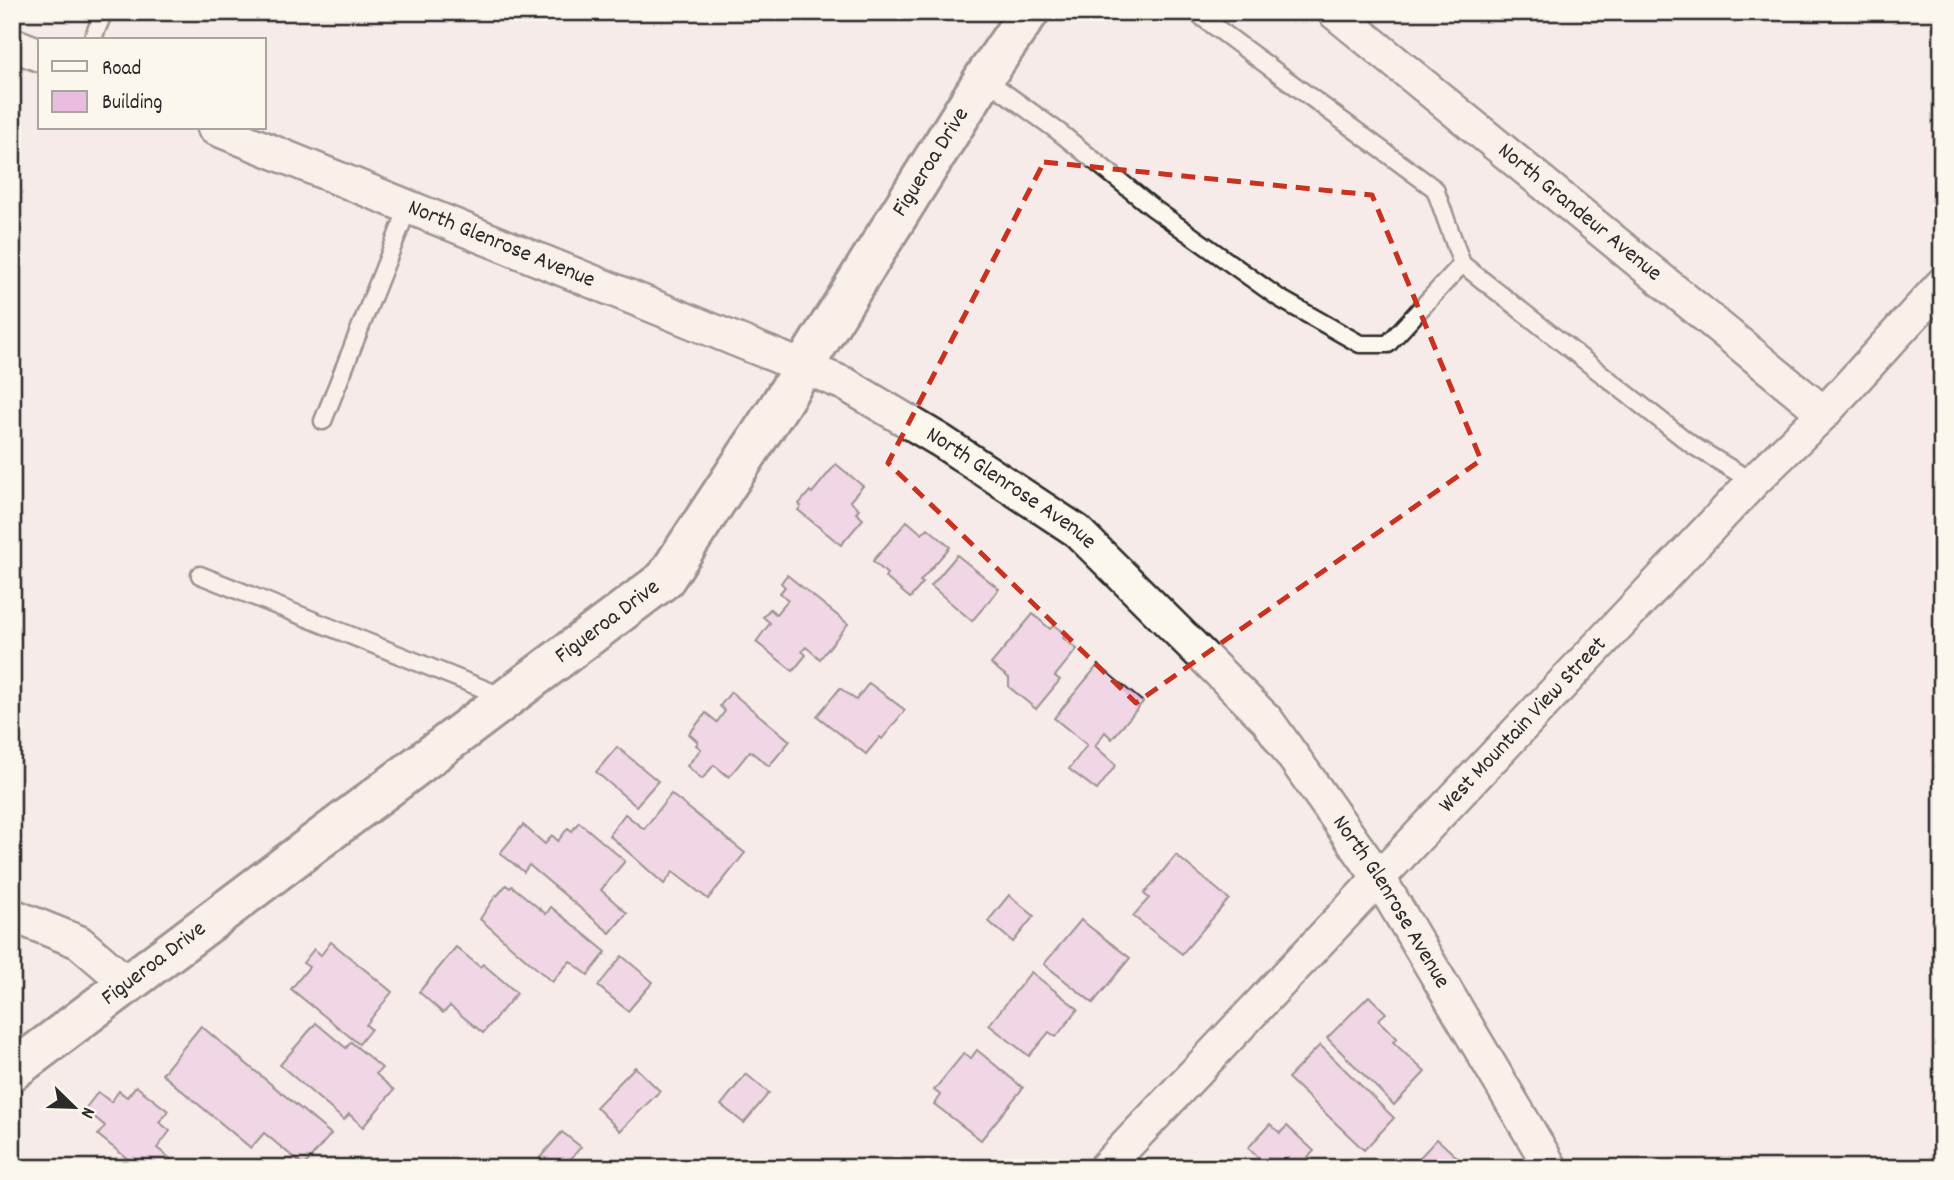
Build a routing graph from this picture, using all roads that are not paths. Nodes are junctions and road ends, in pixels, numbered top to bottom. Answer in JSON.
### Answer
{"nodes":[{"id":1,"x":104,"y":12,"type":"edge"},
{"id":2,"x":1029,"y":12,"type":"edge"},
{"id":3,"x":1195,"y":12,"type":"edge"},
{"id":4,"x":1334,"y":12,"type":"edge"},
{"id":5,"x":93,"y":38,"type":"edge"},
{"id":6,"x":12,"y":44,"type":"edge"},
{"id":7,"x":38,"y":54,"type":"edge"},
{"id":8,"x":984,"y":78,"type":"junction"},
{"id":9,"x":219,"y":130,"type":"edge"},
{"id":10,"x":408,"y":208,"type":"junction"},
{"id":11,"x":1462,"y":264,"type":"junction"},
{"id":12,"x":1942,"y":284,"type":"edge"},
{"id":13,"x":804,"y":367,"type":"junction"},
{"id":14,"x":1824,"y":413,"type":"junction"},
{"id":15,"x":323,"y":421,"type":"dead end"},
{"id":16,"x":1753,"y":482,"type":"junction"},
{"id":17,"x":200,"y":575,"type":"dead end"},
{"id":18,"x":506,"y":698,"type":"junction"},
{"id":19,"x":1379,"y":878,"type":"junction"},
{"id":20,"x":12,"y":915,"type":"edge"},
{"id":21,"x":128,"y":984,"type":"junction"},
{"id":22,"x":12,"y":1071,"type":"edge"},
{"id":23,"x":1105,"y":1168,"type":"edge"},
{"id":24,"x":1551,"y":1168,"type":"edge"}],
"edges":[{"from":1,"to":5,"type":"lane"},
{"from":2,"to":8,"type":"street","name":"Figueroa Drive"},
{"from":3,"to":11,"type":"lane"},
{"from":4,"to":14,"type":"street","name":"North Grandeur Avenue"},
{"from":6,"to":7,"type":"street"},
{"from":8,"to":11,"type":"lane"},
{"from":8,"to":13,"type":"street","name":"Figueroa Drive"},
{"from":9,"to":10,"type":"street","name":"North Glenrose Avenue"},
{"from":10,"to":13,"type":"street","name":"North Glenrose Avenue"},
{"from":10,"to":15,"type":"lane"},
{"from":11,"to":16,"type":"lane"},
{"from":12,"to":14,"type":"street","name":"West Mountain View Street"},
{"from":13,"to":18,"type":"street","name":"Figueroa Drive"},
{"from":13,"to":19,"type":"street","name":"North Glenrose Avenue"},
{"from":14,"to":16,"type":"street","name":"West Mountain View Street"},
{"from":16,"to":19,"type":"street","name":"West Mountain View Street"},
{"from":17,"to":18,"type":"lane"},
{"from":18,"to":21,"type":"street","name":"Figueroa Drive"},
{"from":19,"to":23,"type":"street","name":"West Mountain View Street"},
{"from":19,"to":24,"type":"street","name":"North Glenrose Avenue"},
{"from":20,"to":21,"type":"street"},
{"from":21,"to":22,"type":"street","name":"Figueroa Drive"}]}
